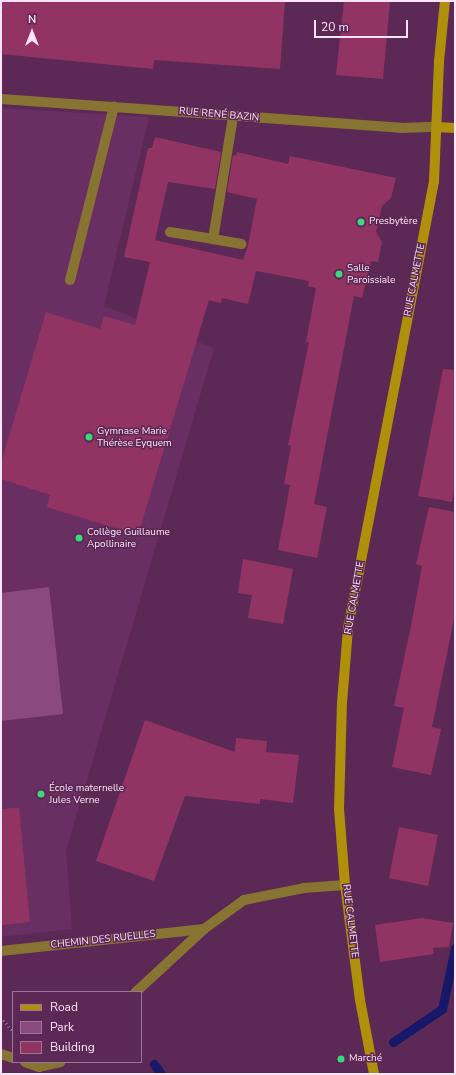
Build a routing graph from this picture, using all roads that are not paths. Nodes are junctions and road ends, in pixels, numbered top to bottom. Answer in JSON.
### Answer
{"nodes":[{"id":1,"x":445,"y":1,"type":"edge"},
{"id":2,"x":1,"y":99,"type":"edge"},
{"id":3,"x":114,"y":106,"type":"junction"},
{"id":4,"x":233,"y":117,"type":"junction"},
{"id":5,"x":437,"y":127,"type":"junction"},
{"id":6,"x":455,"y":128,"type":"edge"},
{"id":7,"x":170,"y":232,"type":"dead end"},
{"id":8,"x":213,"y":239,"type":"junction"},
{"id":9,"x":242,"y":244,"type":"dead end"},
{"id":10,"x":70,"y":280,"type":"dead end"},
{"id":11,"x":345,"y":885,"type":"junction"},
{"id":12,"x":204,"y":929,"type":"junction"},
{"id":13,"x":1,"y":951,"type":"edge"},
{"id":14,"x":137,"y":991,"type":"edge"},
{"id":15,"x":1,"y":1054,"type":"edge"},
{"id":16,"x":12,"y":1058,"type":"edge"},
{"id":17,"x":28,"y":1063,"type":"edge"},
{"id":18,"x":56,"y":1063,"type":"edge"},
{"id":19,"x":374,"y":1074,"type":"edge"}],
"edges":[{"from":1,"to":5,"type":"street","name":"RUE CALMETTE"},
{"from":2,"to":3,"type":"street","name":"RUE RENÉ BAZIN"},
{"from":3,"to":4,"type":"street","name":"RUE RENÉ BAZIN"},
{"from":3,"to":10,"type":"street"},
{"from":4,"to":5,"type":"street","name":"RUE RENÉ BAZIN"},
{"from":4,"to":8,"type":"street"},
{"from":5,"to":6,"type":"street"},
{"from":5,"to":11,"type":"street","name":"RUE CALMETTE"},
{"from":7,"to":8,"type":"street"},
{"from":8,"to":9,"type":"street"},
{"from":11,"to":12,"type":"street","name":"CHEMIN DES RUELLES"},
{"from":11,"to":19,"type":"street","name":"RUE CALMETTE"},
{"from":12,"to":13,"type":"street","name":"CHEMIN DES RUELLES"},
{"from":12,"to":14,"type":"street","name":"CHEMIN DES RUELLES"},
{"from":15,"to":16,"type":"street"},
{"from":17,"to":18,"type":"street"}]}
